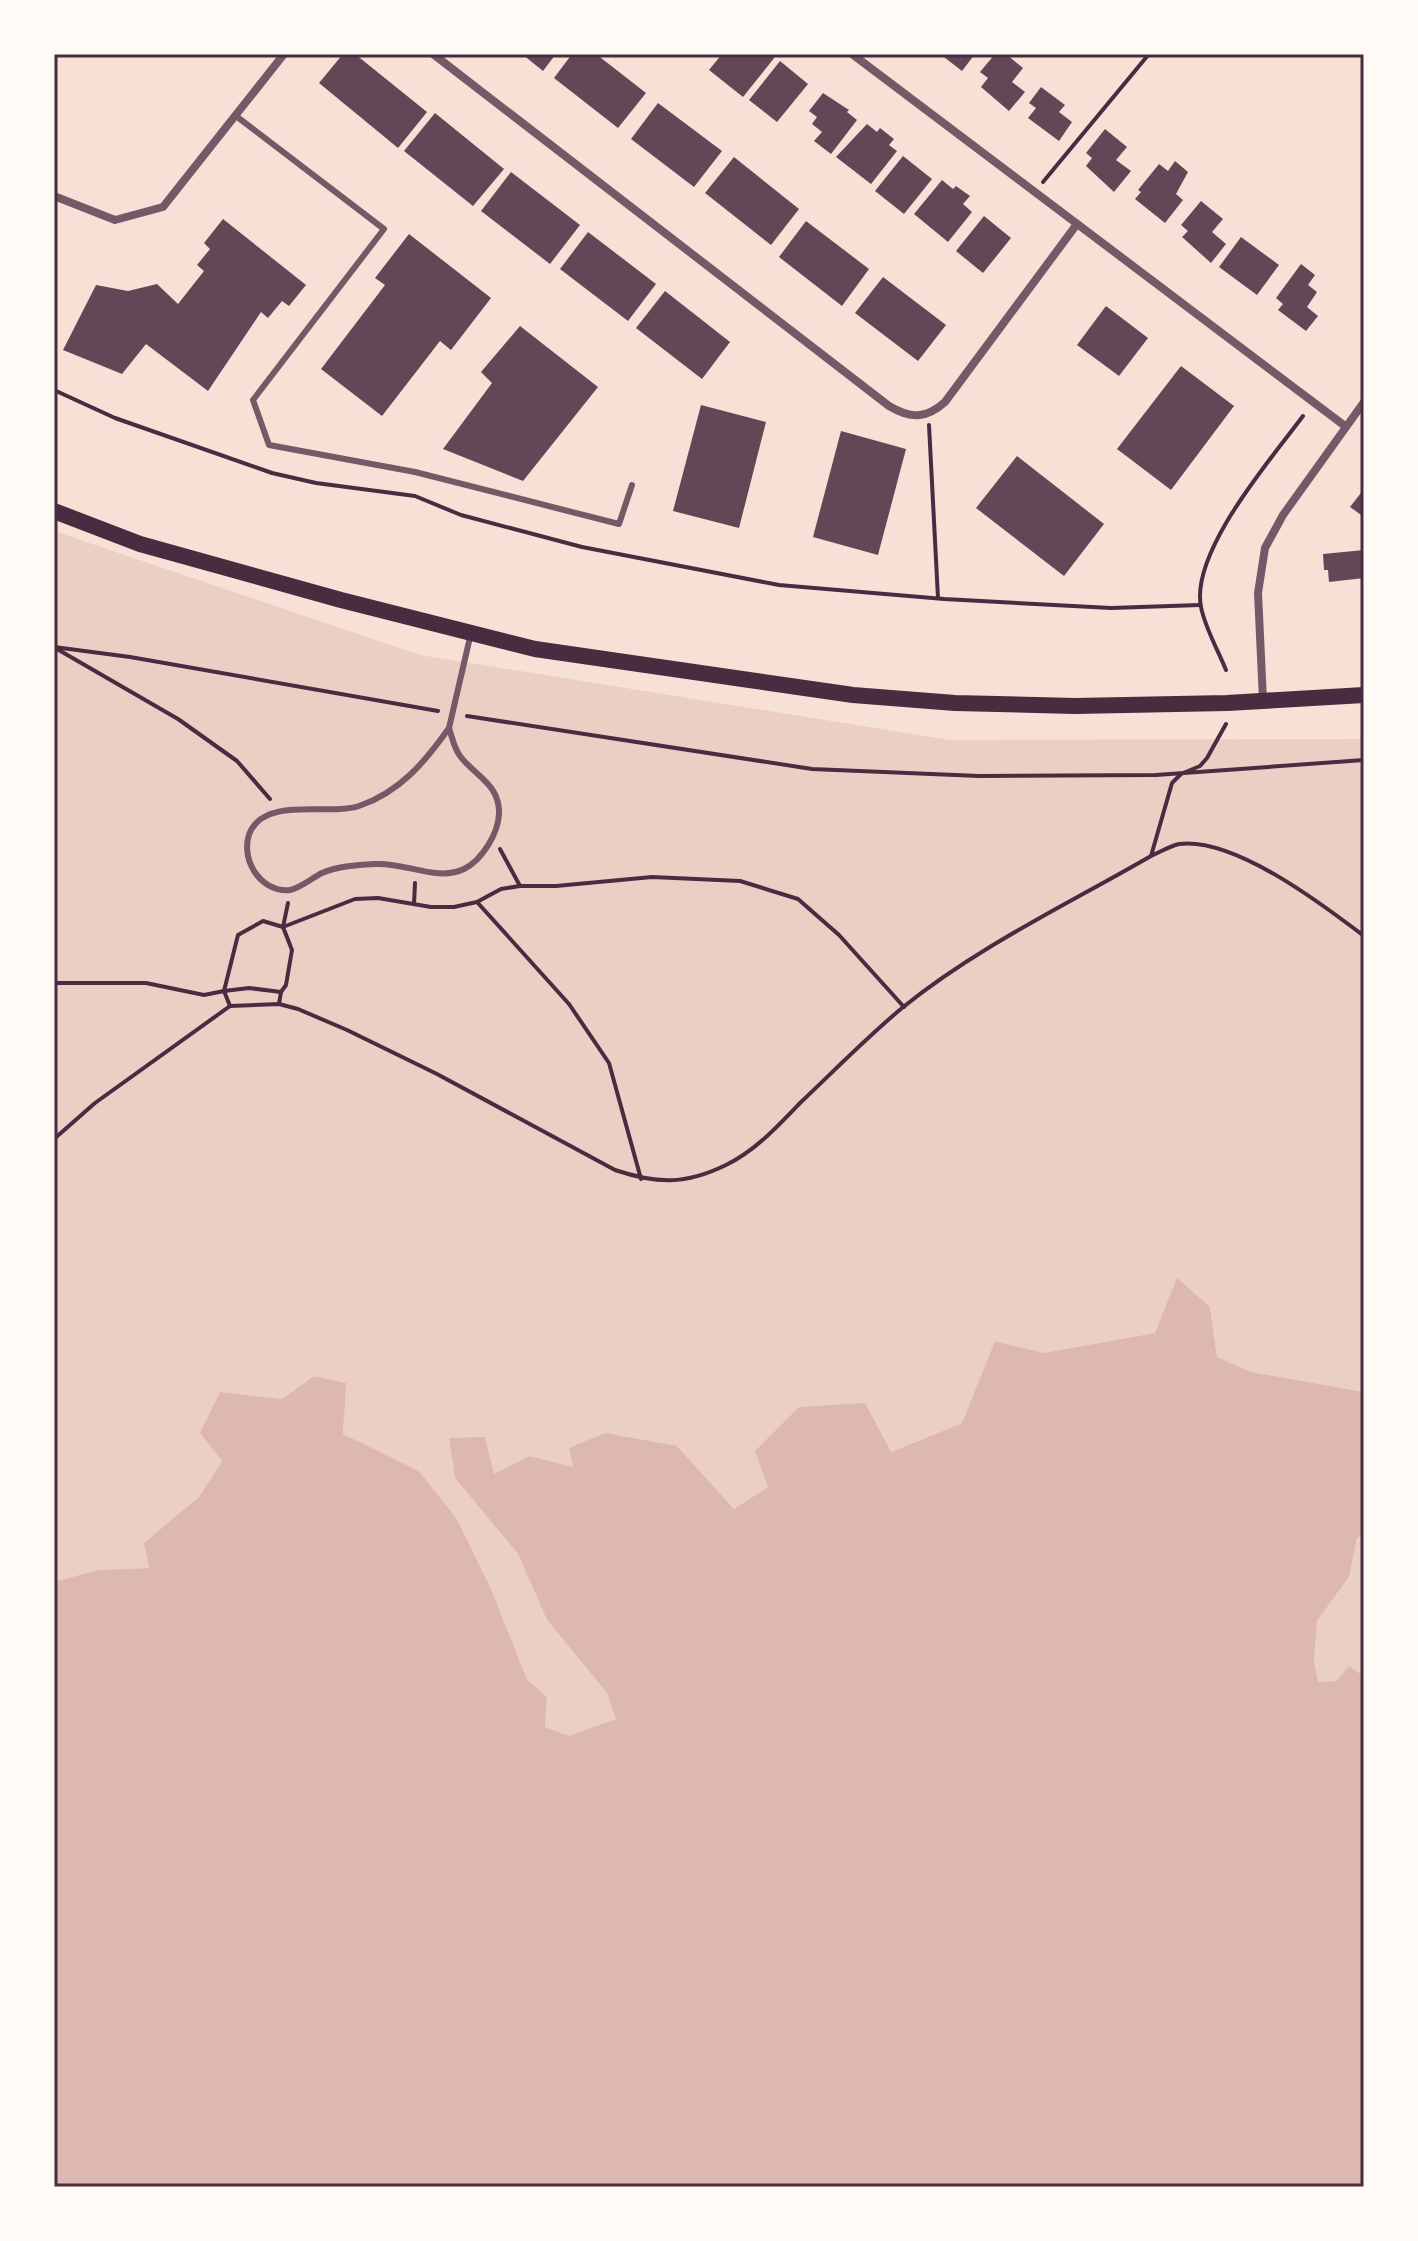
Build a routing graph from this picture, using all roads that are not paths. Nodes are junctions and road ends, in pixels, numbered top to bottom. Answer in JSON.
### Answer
{"nodes":[{"id":1,"x":284,"y":54,"type":"edge"},
{"id":2,"x":433,"y":54,"type":"edge"},
{"id":3,"x":852,"y":54,"type":"edge"},
{"id":4,"x":236,"y":116,"type":"junction"},
{"id":5,"x":54,"y":196,"type":"edge"},
{"id":6,"x":1077,"y":224,"type":"junction"},
{"id":7,"x":1364,"y":402,"type":"edge"},
{"id":8,"x":1345,"y":426,"type":"junction"},
{"id":9,"x":632,"y":485,"type":"dead end"},
{"id":10,"x":54,"y":511,"type":"edge"},
{"id":11,"x":471,"y":633,"type":"junction"},
{"id":12,"x":1364,"y":695,"type":"edge"},
{"id":13,"x":1263,"y":700,"type":"junction"},
{"id":14,"x":449,"y":728,"type":"junction"}],
"edges":[{"from":1,"to":4,"type":"street"},
{"from":2,"to":6,"type":"street"},
{"from":3,"to":6,"type":"street"},
{"from":4,"to":5,"type":"street"},
{"from":4,"to":9,"type":"lane"},
{"from":6,"to":8,"type":"street"},
{"from":7,"to":8,"type":"street"},
{"from":8,"to":13,"type":"street"},
{"from":10,"to":11,"type":"main road"},
{"from":11,"to":13,"type":"main road"},
{"from":11,"to":14,"type":"lane"},
{"from":12,"to":13,"type":"main road"},
{"from":14,"to":14,"type":"lane"}]}
